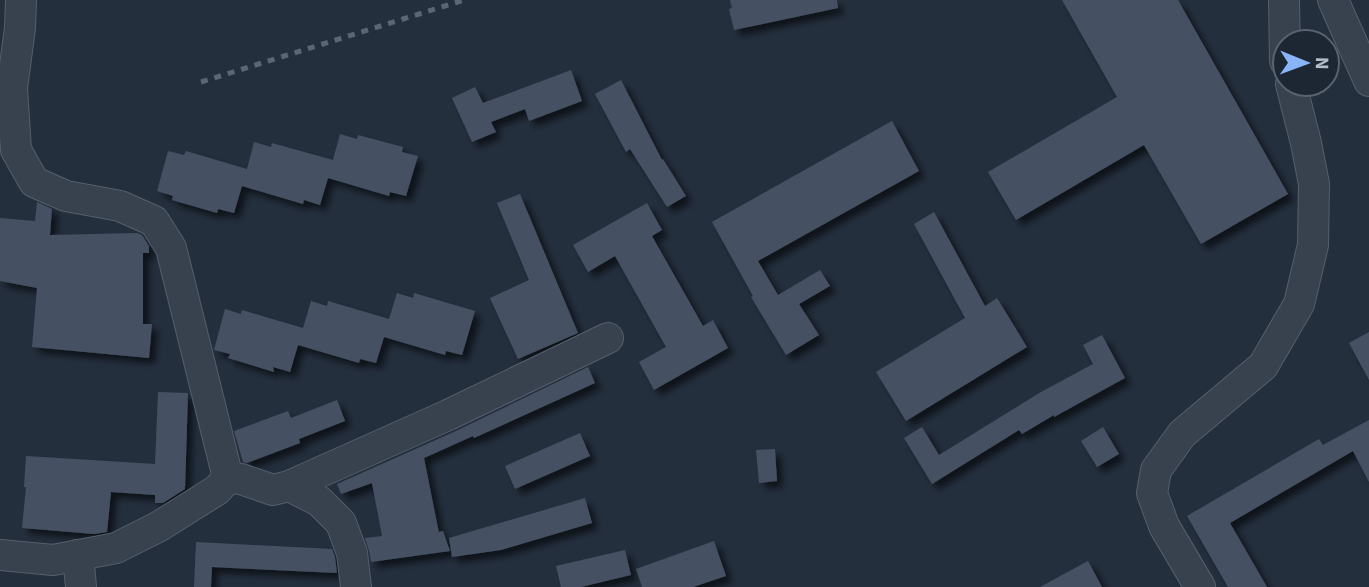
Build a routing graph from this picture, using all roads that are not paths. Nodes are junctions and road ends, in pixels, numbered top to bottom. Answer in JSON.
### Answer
{"nodes":[{"id":1,"x":20,"y":0,"type":"edge"},
{"id":2,"x":1284,"y":0,"type":"edge"},
{"id":3,"x":1333,"y":0,"type":"edge"},
{"id":4,"x":1284,"y":28,"type":"edge"},
{"id":5,"x":1369,"y":81,"type":"edge"},
{"id":6,"x":1295,"y":98,"type":"edge"},
{"id":7,"x":608,"y":338,"type":"dead end"},
{"id":8,"x":228,"y":478,"type":"junction"},
{"id":9,"x":289,"y":486,"type":"junction"},
{"id":10,"x":0,"y":555,"type":"edge"},
{"id":11,"x":78,"y":555,"type":"junction"},
{"id":12,"x":81,"y":587,"type":"edge"},
{"id":13,"x":356,"y":587,"type":"edge"},
{"id":14,"x":1200,"y":587,"type":"edge"}],
"edges":[{"from":1,"to":8,"type":"street"},
{"from":2,"to":4,"type":"street"},
{"from":3,"to":5,"type":"street"},
{"from":6,"to":14,"type":"street"},
{"from":7,"to":9,"type":"street"},
{"from":8,"to":9,"type":"street"},
{"from":8,"to":11,"type":"street"},
{"from":9,"to":13,"type":"street"},
{"from":10,"to":11,"type":"street"},
{"from":11,"to":12,"type":"street"}]}
